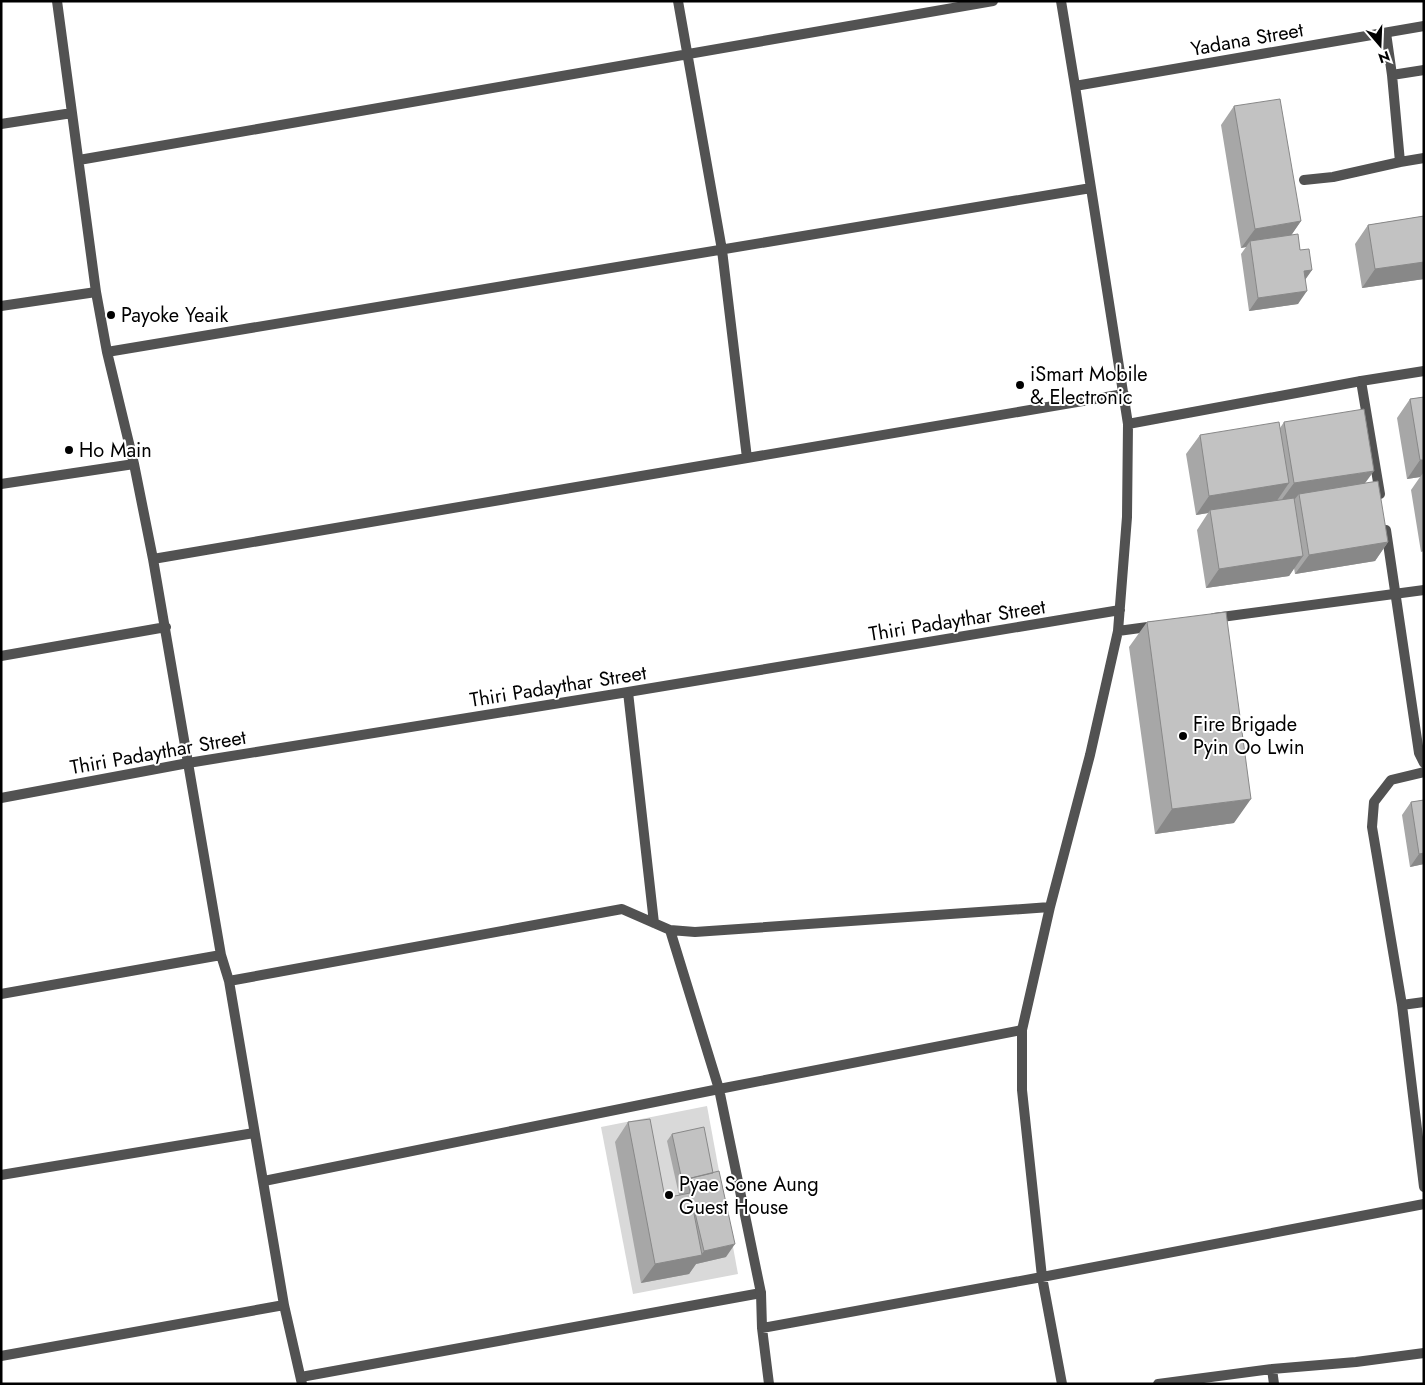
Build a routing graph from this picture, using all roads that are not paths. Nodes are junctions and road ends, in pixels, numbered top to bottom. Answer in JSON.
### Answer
{"nodes":[{"id":1,"x":57,"y":1,"type":"edge"},
{"id":2,"x":678,"y":1,"type":"edge"},
{"id":3,"x":993,"y":1,"type":"edge"},
{"id":4,"x":1061,"y":1,"type":"edge"},
{"id":5,"x":1424,"y":26,"type":"edge"},
{"id":6,"x":1386,"y":32,"type":"junction"},
{"id":7,"x":688,"y":54,"type":"junction"},
{"id":8,"x":1424,"y":70,"type":"edge"},
{"id":9,"x":1392,"y":75,"type":"junction"},
{"id":10,"x":1075,"y":86,"type":"junction"},
{"id":11,"x":72,"y":113,"type":"junction"},
{"id":12,"x":1,"y":124,"type":"edge"},
{"id":13,"x":1424,"y":158,"type":"edge"},
{"id":14,"x":79,"y":160,"type":"junction"},
{"id":15,"x":1400,"y":162,"type":"junction"},
{"id":16,"x":1304,"y":180,"type":"dead end"},
{"id":17,"x":1091,"y":188,"type":"junction"},
{"id":18,"x":722,"y":250,"type":"junction"},
{"id":19,"x":96,"y":292,"type":"junction"},
{"id":20,"x":1,"y":306,"type":"edge"},
{"id":21,"x":107,"y":352,"type":"junction"},
{"id":22,"x":1424,"y":371,"type":"edge"},
{"id":23,"x":1361,"y":381,"type":"junction"},
{"id":24,"x":1124,"y":394,"type":"junction"},
{"id":25,"x":1128,"y":424,"type":"junction"},
{"id":26,"x":747,"y":458,"type":"junction"},
{"id":27,"x":134,"y":464,"type":"junction"},
{"id":28,"x":1,"y":484,"type":"edge"},
{"id":29,"x":153,"y":559,"type":"junction"},
{"id":30,"x":1424,"y":590,"type":"edge"},
{"id":31,"x":1396,"y":594,"type":"junction"},
{"id":32,"x":1120,"y":610,"type":"junction"},
{"id":33,"x":1204,"y":619,"type":"edge"},
{"id":34,"x":1166,"y":624,"type":"edge"},
{"id":35,"x":166,"y":627,"type":"junction"},
{"id":36,"x":1118,"y":631,"type":"junction"},
{"id":37,"x":1,"y":656,"type":"edge"},
{"id":38,"x":628,"y":692,"type":"junction"},
{"id":39,"x":188,"y":763,"type":"junction"},
{"id":40,"x":1424,"y":763,"type":"edge"},
{"id":41,"x":1424,"y":772,"type":"edge"},
{"id":42,"x":1,"y":798,"type":"edge"},
{"id":43,"x":1050,"y":907,"type":"junction"},
{"id":44,"x":654,"y":923,"type":"junction"},
{"id":45,"x":670,"y":930,"type":"junction"},
{"id":46,"x":222,"y":955,"type":"junction"},
{"id":47,"x":229,"y":982,"type":"junction"},
{"id":48,"x":1,"y":994,"type":"edge"},
{"id":49,"x":1424,"y":1002,"type":"edge"},
{"id":50,"x":1402,"y":1006,"type":"junction"},
{"id":51,"x":1022,"y":1030,"type":"junction"},
{"id":52,"x":719,"y":1089,"type":"junction"},
{"id":53,"x":254,"y":1133,"type":"junction"},
{"id":54,"x":1,"y":1174,"type":"edge"},
{"id":55,"x":264,"y":1181,"type":"junction"},
{"id":56,"x":1424,"y":1187,"type":"edge"},
{"id":57,"x":1424,"y":1204,"type":"edge"},
{"id":58,"x":1042,"y":1277,"type":"junction"},
{"id":59,"x":761,"y":1293,"type":"junction"},
{"id":60,"x":284,"y":1305,"type":"junction"},
{"id":61,"x":762,"y":1328,"type":"junction"},
{"id":62,"x":1424,"y":1353,"type":"edge"},
{"id":63,"x":1,"y":1356,"type":"edge"},
{"id":64,"x":1272,"y":1369,"type":"junction"},
{"id":65,"x":301,"y":1380,"type":"edge"},
{"id":66,"x":769,"y":1384,"type":"edge"},
{"id":67,"x":1062,"y":1384,"type":"edge"},
{"id":68,"x":1158,"y":1384,"type":"edge"},
{"id":69,"x":1274,"y":1384,"type":"edge"}],
"edges":[{"from":1,"to":11,"type":"street"},
{"from":2,"to":7,"type":"street"},
{"from":3,"to":7,"type":"street"},
{"from":4,"to":10,"type":"street"},
{"from":5,"to":6,"type":"street","name":"Yadana Street"},
{"from":6,"to":9,"type":"street"},
{"from":6,"to":10,"type":"street","name":"Yadana Street"},
{"from":7,"to":14,"type":"street"},
{"from":7,"to":18,"type":"street"},
{"from":8,"to":9,"type":"street"},
{"from":9,"to":15,"type":"street"},
{"from":10,"to":17,"type":"street"},
{"from":11,"to":12,"type":"street"},
{"from":11,"to":14,"type":"street"},
{"from":13,"to":15,"type":"street"},
{"from":14,"to":19,"type":"street"},
{"from":15,"to":16,"type":"street"},
{"from":17,"to":18,"type":"street"},
{"from":17,"to":24,"type":"street"},
{"from":18,"to":21,"type":"street"},
{"from":18,"to":26,"type":"street"},
{"from":19,"to":20,"type":"street"},
{"from":19,"to":21,"type":"street"},
{"from":21,"to":27,"type":"street"},
{"from":22,"to":23,"type":"street"},
{"from":23,"to":25,"type":"street"},
{"from":23,"to":31,"type":"street"},
{"from":24,"to":25,"type":"street"},
{"from":24,"to":26,"type":"street"},
{"from":25,"to":32,"type":"street"},
{"from":26,"to":29,"type":"street"},
{"from":27,"to":28,"type":"street"},
{"from":27,"to":29,"type":"street"},
{"from":29,"to":35,"type":"street"},
{"from":30,"to":31,"type":"street"},
{"from":31,"to":33,"type":"street"},
{"from":31,"to":40,"type":"street"},
{"from":32,"to":36,"type":"street"},
{"from":32,"to":38,"type":"street","name":"Thiri Padaythar Street"},
{"from":34,"to":36,"type":"street"},
{"from":35,"to":37,"type":"street"},
{"from":35,"to":39,"type":"street"},
{"from":36,"to":43,"type":"street"},
{"from":38,"to":39,"type":"street","name":"Thiri Padaythar Street"},
{"from":38,"to":44,"type":"street"},
{"from":39,"to":42,"type":"street","name":"Thiri Padaythar Street"},
{"from":39,"to":46,"type":"street"},
{"from":41,"to":50,"type":"street"},
{"from":43,"to":45,"type":"street"},
{"from":43,"to":51,"type":"street"},
{"from":44,"to":45,"type":"street"},
{"from":44,"to":47,"type":"street"},
{"from":45,"to":52,"type":"street"},
{"from":46,"to":47,"type":"street"},
{"from":46,"to":48,"type":"street"},
{"from":47,"to":53,"type":"street"},
{"from":49,"to":50,"type":"street"},
{"from":50,"to":56,"type":"street"},
{"from":51,"to":52,"type":"street"},
{"from":51,"to":58,"type":"street"},
{"from":52,"to":55,"type":"street"},
{"from":52,"to":59,"type":"street"},
{"from":53,"to":54,"type":"street"},
{"from":53,"to":55,"type":"street"},
{"from":55,"to":60,"type":"street"},
{"from":57,"to":58,"type":"street"},
{"from":58,"to":61,"type":"street"},
{"from":58,"to":67,"type":"street"},
{"from":59,"to":61,"type":"street"},
{"from":59,"to":65,"type":"street"},
{"from":60,"to":63,"type":"street"},
{"from":60,"to":65,"type":"street"},
{"from":61,"to":66,"type":"street"},
{"from":62,"to":64,"type":"street"},
{"from":64,"to":68,"type":"street"},
{"from":64,"to":69,"type":"street"}]}
